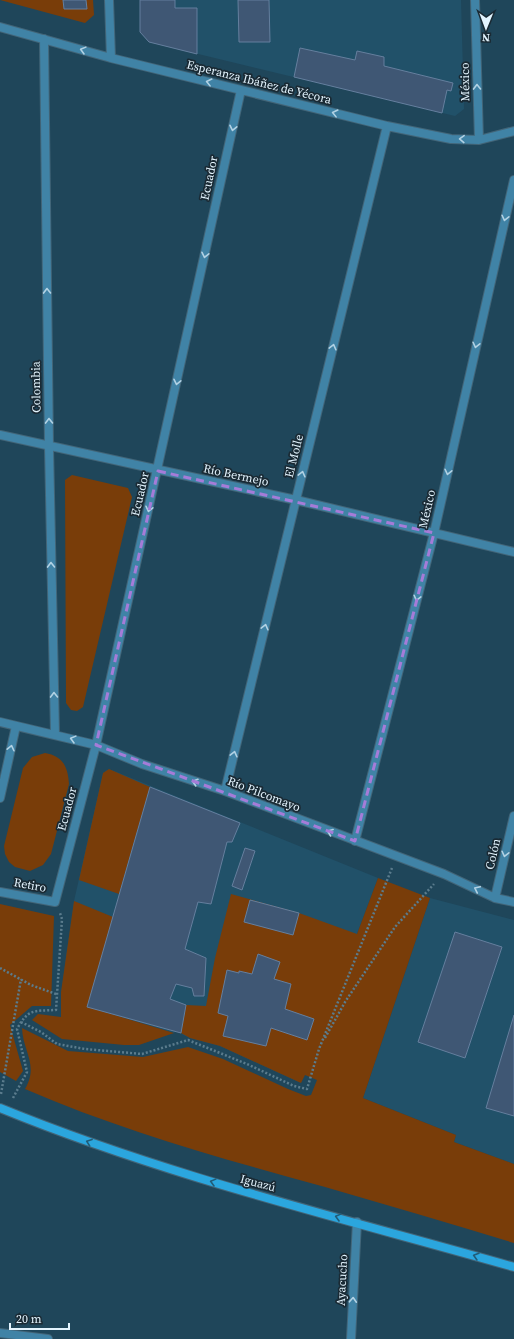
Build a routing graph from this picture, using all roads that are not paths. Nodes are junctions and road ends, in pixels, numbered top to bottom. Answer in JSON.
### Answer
{"nodes":[{"id":1,"x":109,"y":0,"type":"edge"},
{"id":2,"x":475,"y":0,"type":"edge"},
{"id":3,"x":0,"y":28,"type":"edge"},
{"id":4,"x":44,"y":39,"type":"junction"},
{"id":5,"x":111,"y":58,"type":"junction"},
{"id":6,"x":241,"y":90,"type":"junction"},
{"id":7,"x":387,"y":126,"type":"junction"},
{"id":8,"x":514,"y":131,"type":"edge"},
{"id":9,"x":478,"y":140,"type":"junction"},
{"id":10,"x":514,"y":180,"type":"edge"},
{"id":11,"x":0,"y":436,"type":"edge"},
{"id":12,"x":49,"y":447,"type":"junction"},
{"id":13,"x":158,"y":471,"type":"junction"},
{"id":14,"x":296,"y":500,"type":"junction"},
{"id":15,"x":434,"y":533,"type":"junction"},
{"id":16,"x":514,"y":552,"type":"edge"},
{"id":17,"x":0,"y":722,"type":"edge"},
{"id":18,"x":16,"y":726,"type":"junction"},
{"id":19,"x":55,"y":734,"type":"junction"},
{"id":20,"x":96,"y":745,"type":"junction"},
{"id":21,"x":225,"y":791,"type":"junction"},
{"id":22,"x":0,"y":798,"type":"edge"},
{"id":23,"x":514,"y":816,"type":"edge"},
{"id":24,"x":355,"y":841,"type":"junction"},
{"id":25,"x":0,"y":892,"type":"edge"},
{"id":26,"x":495,"y":898,"type":"junction"},
{"id":27,"x":55,"y":902,"type":"joint"},
{"id":28,"x":514,"y":902,"type":"edge"},
{"id":29,"x":0,"y":1108,"type":"edge"},
{"id":30,"x":357,"y":1222,"type":"junction"},
{"id":31,"x":514,"y":1267,"type":"edge"},
{"id":32,"x":0,"y":1333,"type":"edge"},
{"id":33,"x":48,"y":1339,"type":"edge"},
{"id":34,"x":351,"y":1339,"type":"edge"}],
"edges":[{"from":1,"to":5,"type":"street"},
{"from":9,"to":2,"type":"street","name":"México","one_way":true},
{"from":3,"to":4,"type":"street","name":"Esperanza Ibáñez de Yécora"},
{"from":5,"to":4,"type":"street","name":"Esperanza Ibáñez de Yécora","one_way":true},
{"from":12,"to":4,"type":"street","name":"Colombia","one_way":true},
{"from":6,"to":5,"type":"street","name":"Esperanza Ibáñez de Yécora","one_way":true},
{"from":7,"to":6,"type":"street","name":"Esperanza Ibáñez de Yécora","one_way":true},
{"from":6,"to":13,"type":"street","name":"Ecuador","one_way":true},
{"from":9,"to":7,"type":"street","name":"Esperanza Ibáñez de Yécora","one_way":true},
{"from":14,"to":7,"type":"street","name":"El Molle","one_way":true},
{"from":8,"to":9,"type":"street","name":"Esperanza Ibáñez de Yécora"},
{"from":10,"to":15,"type":"street","name":"México","one_way":true},
{"from":11,"to":12,"type":"street","name":"Río Bermejo"},
{"from":12,"to":13,"type":"street","name":"Río Bermejo"},
{"from":19,"to":12,"type":"street","name":"Colombia","one_way":true},
{"from":13,"to":14,"type":"street","name":"Río Bermejo"},
{"from":13,"to":20,"type":"street","name":"Ecuador","one_way":true},
{"from":14,"to":15,"type":"street","name":"Río Bermejo"},
{"from":21,"to":14,"type":"street","name":"El Molle","one_way":true},
{"from":15,"to":16,"type":"street","name":"Río Bermejo"},
{"from":15,"to":24,"type":"street","name":"México","one_way":true},
{"from":17,"to":18,"type":"street","name":"Río Pilcomayo"},
{"from":18,"to":19,"type":"street","name":"Río Pilcomayo"},
{"from":22,"to":18,"type":"street","one_way":true},
{"from":20,"to":19,"type":"street","name":"Río Pilcomayo","one_way":true},
{"from":21,"to":20,"type":"street","name":"Río Pilcomayo","one_way":true},
{"from":20,"to":27,"type":"street","name":"Ecuador"},
{"from":24,"to":21,"type":"street","name":"Río Pilcomayo","one_way":true},
{"from":23,"to":26,"type":"street","name":"Colón","one_way":true},
{"from":26,"to":24,"type":"street","name":"Río Pilcomayo","one_way":true},
{"from":25,"to":27,"type":"street","name":"Retiro"},
{"from":26,"to":28,"type":"street","name":"Río Pilcomayo"},
{"from":30,"to":29,"type":"main road","name":"Iguazú","one_way":true},
{"from":31,"to":30,"type":"main road","name":"Iguazú","one_way":true},
{"from":34,"to":30,"type":"street","name":"Ayacucho","one_way":true},
{"from":32,"to":33,"type":"street"}]}
